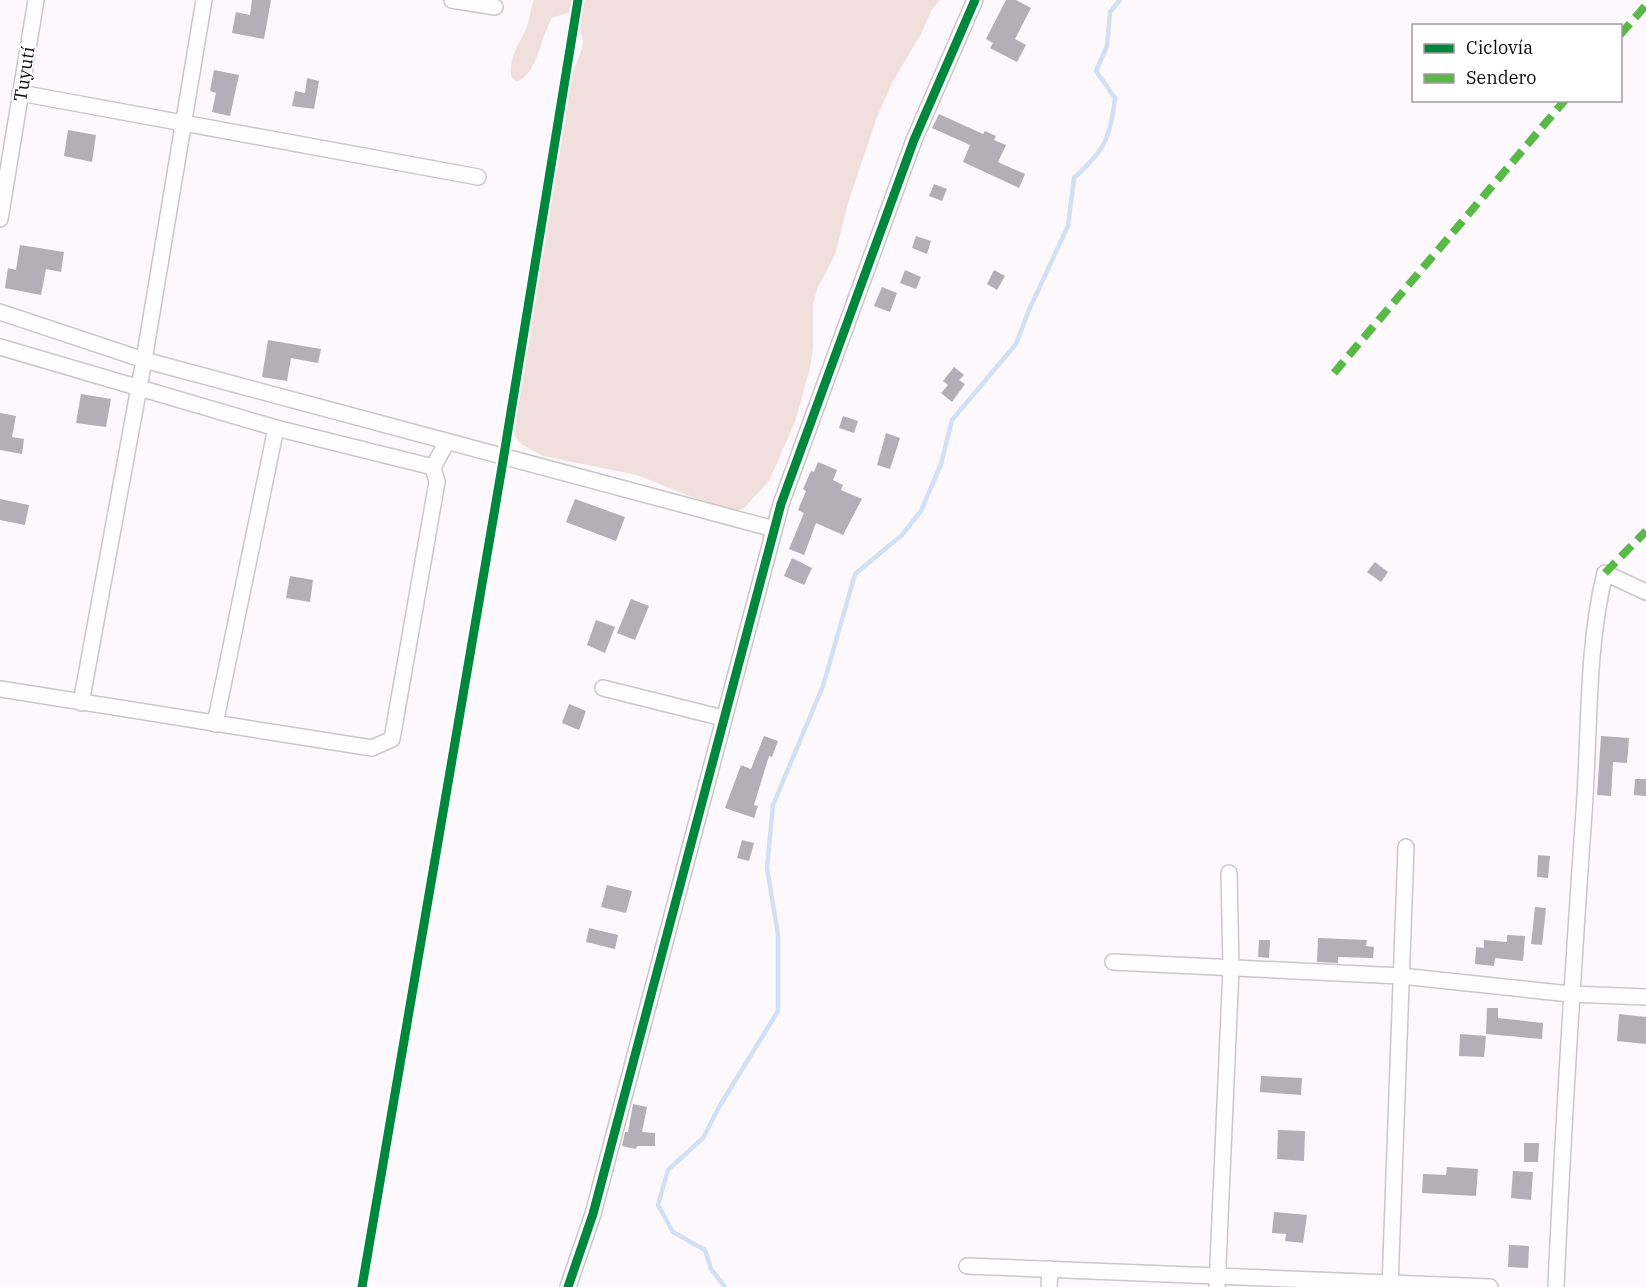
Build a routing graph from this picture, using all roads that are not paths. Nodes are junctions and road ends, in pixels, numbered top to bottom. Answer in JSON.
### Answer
{"nodes":[{"id":1,"x":36,"y":0,"type":"edge"},
{"id":2,"x":204,"y":0,"type":"edge"},
{"id":3,"x":452,"y":0,"type":"edge"},
{"id":4,"x":975,"y":0,"type":"edge"},
{"id":5,"x":495,"y":7,"type":"dead end"},
{"id":6,"x":20,"y":93,"type":"junction"},
{"id":7,"x":183,"y":124,"type":"junction"},
{"id":8,"x":478,"y":177,"type":"dead end"},
{"id":9,"x":0,"y":219,"type":"edge"},
{"id":10,"x":0,"y":312,"type":"edge"},
{"id":11,"x":0,"y":347,"type":"edge"},
{"id":12,"x":144,"y":360,"type":"junction"},
{"id":13,"x":139,"y":387,"type":"junction"},
{"id":14,"x":276,"y":428,"type":"junction"},
{"id":15,"x":447,"y":442,"type":"junction"},
{"id":16,"x":434,"y":467,"type":"junction"},
{"id":17,"x":774,"y":529,"type":"junction"},
{"id":18,"x":1646,"y":592,"type":"edge"},
{"id":19,"x":603,"y":688,"type":"dead end"},
{"id":20,"x":0,"y":689,"type":"edge"},
{"id":21,"x":81,"y":703,"type":"junction"},
{"id":22,"x":723,"y":718,"type":"junction"},
{"id":23,"x":215,"y":724,"type":"junction"},
{"id":24,"x":1406,"y":847,"type":"dead end"},
{"id":25,"x":1229,"y":873,"type":"dead end"},
{"id":26,"x":1113,"y":962,"type":"dead end"},
{"id":27,"x":1231,"y":968,"type":"junction"},
{"id":28,"x":1401,"y":976,"type":"junction"},
{"id":29,"x":1570,"y":994,"type":"junction"},
{"id":30,"x":1646,"y":997,"type":"edge"},
{"id":31,"x":967,"y":1266,"type":"dead end"},
{"id":32,"x":1050,"y":1269,"type":"junction"},
{"id":33,"x":1218,"y":1281,"type":"edge"},
{"id":34,"x":1390,"y":1285,"type":"edge"},
{"id":35,"x":568,"y":1287,"type":"edge"},
{"id":36,"x":1049,"y":1287,"type":"edge"},
{"id":37,"x":1490,"y":1287,"type":"edge"},
{"id":38,"x":1556,"y":1287,"type":"edge"}],
"edges":[{"from":1,"to":6,"type":"street","name":"Tuyutí"},
{"from":2,"to":7,"type":"street"},
{"from":3,"to":5,"type":"street"},
{"from":4,"to":17,"type":"street"},
{"from":6,"to":7,"type":"street"},
{"from":6,"to":9,"type":"street","name":"Tuyutí"},
{"from":7,"to":8,"type":"street"},
{"from":7,"to":12,"type":"street"},
{"from":10,"to":12,"type":"street"},
{"from":11,"to":13,"type":"street"},
{"from":12,"to":13,"type":"street"},
{"from":12,"to":15,"type":"street"},
{"from":13,"to":14,"type":"street"},
{"from":13,"to":21,"type":"street"},
{"from":14,"to":16,"type":"street"},
{"from":14,"to":23,"type":"street"},
{"from":15,"to":16,"type":"street"},
{"from":15,"to":17,"type":"street"},
{"from":16,"to":23,"type":"street"},
{"from":17,"to":22,"type":"street"},
{"from":18,"to":29,"type":"street"},
{"from":19,"to":22,"type":"street"},
{"from":20,"to":21,"type":"street"},
{"from":21,"to":23,"type":"street"},
{"from":22,"to":35,"type":"street"},
{"from":24,"to":28,"type":"street"},
{"from":25,"to":27,"type":"street"},
{"from":26,"to":27,"type":"street"},
{"from":27,"to":28,"type":"street"},
{"from":27,"to":33,"type":"street"},
{"from":28,"to":29,"type":"street"},
{"from":28,"to":34,"type":"street"},
{"from":29,"to":30,"type":"street"},
{"from":29,"to":38,"type":"street"},
{"from":31,"to":32,"type":"street"},
{"from":32,"to":33,"type":"street"},
{"from":32,"to":36,"type":"street"},
{"from":33,"to":34,"type":"street"},
{"from":34,"to":37,"type":"street"}]}
